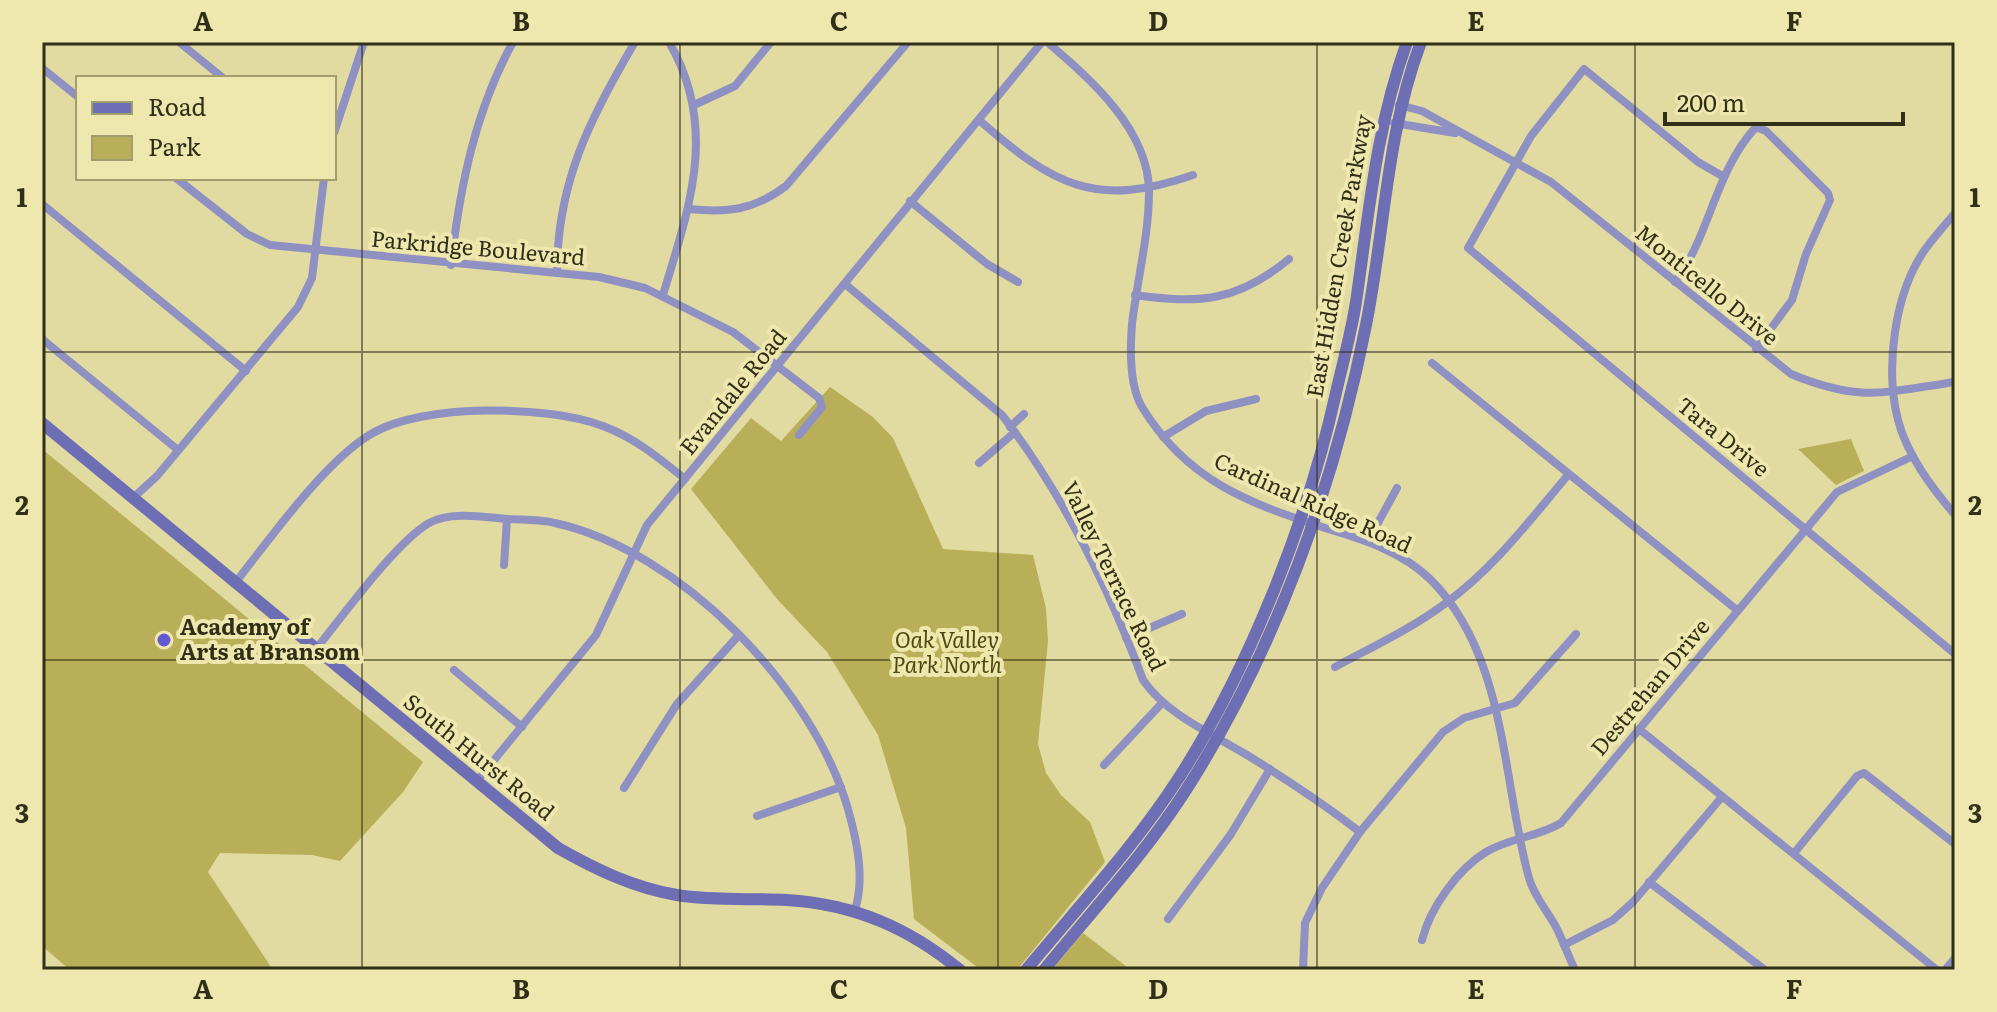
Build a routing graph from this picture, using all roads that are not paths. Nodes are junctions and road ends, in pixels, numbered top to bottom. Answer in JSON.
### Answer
{"nodes":[{"id":1,"x":179,"y":42,"type":"edge"},
{"id":2,"x":363,"y":42,"type":"edge"},
{"id":3,"x":513,"y":42,"type":"edge"},
{"id":4,"x":635,"y":42,"type":"edge"},
{"id":5,"x":669,"y":42,"type":"edge"},
{"id":6,"x":771,"y":42,"type":"edge"},
{"id":7,"x":908,"y":42,"type":"edge"},
{"id":8,"x":1045,"y":42,"type":"edge"},
{"id":9,"x":1407,"y":42,"type":"edge"},
{"id":10,"x":1421,"y":42,"type":"edge"},
{"id":11,"x":42,"y":68,"type":"edge"},
{"id":12,"x":221,"y":76,"type":"edge"},
{"id":13,"x":76,"y":95,"type":"edge"},
{"id":14,"x":694,"y":105,"type":"junction"},
{"id":15,"x":1394,"y":105,"type":"junction"},
{"id":16,"x":979,"y":120,"type":"junction"},
{"id":17,"x":1382,"y":121,"type":"junction"},
{"id":18,"x":1396,"y":124,"type":"junction"},
{"id":19,"x":336,"y":127,"type":"edge"},
{"id":20,"x":1460,"y":134,"type":"junction"},
{"id":21,"x":1516,"y":161,"type":"junction"},
{"id":22,"x":1193,"y":175,"type":"dead end"},
{"id":23,"x":1724,"y":177,"type":"junction"},
{"id":24,"x":179,"y":180,"type":"edge"},
{"id":25,"x":324,"y":180,"type":"edge"},
{"id":26,"x":1149,"y":190,"type":"junction"},
{"id":27,"x":910,"y":201,"type":"junction"},
{"id":28,"x":42,"y":204,"type":"edge"},
{"id":29,"x":689,"y":209,"type":"junction"},
{"id":30,"x":1955,"y":213,"type":"edge"},
{"id":31,"x":315,"y":252,"type":"junction"},
{"id":32,"x":1289,"y":259,"type":"dead end"},
{"id":33,"x":451,"y":265,"type":"junction"},
{"id":34,"x":557,"y":273,"type":"junction"},
{"id":35,"x":1018,"y":282,"type":"dead end"},
{"id":36,"x":1675,"y":282,"type":"junction"},
{"id":37,"x":845,"y":284,"type":"junction"},
{"id":38,"x":663,"y":295,"type":"junction"},
{"id":39,"x":1135,"y":295,"type":"junction"},
{"id":40,"x":42,"y":339,"type":"edge"},
{"id":41,"x":1756,"y":349,"type":"junction"},
{"id":42,"x":1432,"y":363,"type":"dead end"},
{"id":43,"x":778,"y":365,"type":"junction"},
{"id":44,"x":246,"y":371,"type":"junction"},
{"id":45,"x":1955,"y":382,"type":"edge"},
{"id":46,"x":1893,"y":392,"type":"junction"},
{"id":47,"x":1256,"y":399,"type":"dead end"},
{"id":48,"x":1024,"y":414,"type":"dead end"},
{"id":49,"x":42,"y":423,"type":"edge"},
{"id":50,"x":1012,"y":429,"type":"junction"},
{"id":51,"x":799,"y":435,"type":"dead end"},
{"id":52,"x":1163,"y":437,"type":"junction"},
{"id":53,"x":178,"y":450,"type":"junction"},
{"id":54,"x":1913,"y":456,"type":"junction"},
{"id":55,"x":979,"y":463,"type":"dead end"},
{"id":56,"x":1568,"y":475,"type":"junction"},
{"id":57,"x":685,"y":479,"type":"junction"},
{"id":58,"x":1397,"y":488,"type":"dead end"},
{"id":59,"x":133,"y":498,"type":"junction"},
{"id":60,"x":1955,"y":515,"type":"edge"},
{"id":61,"x":507,"y":519,"type":"junction"},
{"id":62,"x":1306,"y":521,"type":"junction"},
{"id":63,"x":1806,"y":529,"type":"junction"},
{"id":64,"x":1368,"y":541,"type":"junction"},
{"id":65,"x":633,"y":554,"type":"junction"},
{"id":66,"x":504,"y":565,"type":"dead end"},
{"id":67,"x":235,"y":583,"type":"junction"},
{"id":68,"x":1449,"y":601,"type":"junction"},
{"id":69,"x":1737,"y":610,"type":"junction"},
{"id":70,"x":1182,"y":614,"type":"dead end"},
{"id":71,"x":1576,"y":634,"type":"dead end"},
{"id":72,"x":738,"y":636,"type":"junction"},
{"id":73,"x":1126,"y":638,"type":"junction"},
{"id":74,"x":316,"y":649,"type":"junction"},
{"id":75,"x":1955,"y":654,"type":"edge"},
{"id":76,"x":1335,"y":667,"type":"dead end"},
{"id":77,"x":454,"y":670,"type":"dead end"},
{"id":78,"x":1162,"y":703,"type":"junction"},
{"id":79,"x":1494,"y":711,"type":"junction"},
{"id":80,"x":522,"y":727,"type":"junction"},
{"id":81,"x":1639,"y":729,"type":"junction"},
{"id":82,"x":1211,"y":733,"type":"junction"},
{"id":83,"x":1104,"y":765,"type":"dead end"},
{"id":84,"x":1270,"y":769,"type":"junction"},
{"id":85,"x":477,"y":781,"type":"junction"},
{"id":86,"x":841,"y":787,"type":"junction"},
{"id":87,"x":624,"y":788,"type":"dead end"},
{"id":88,"x":1721,"y":798,"type":"junction"},
{"id":89,"x":757,"y":816,"type":"dead end"},
{"id":90,"x":1360,"y":832,"type":"junction"},
{"id":91,"x":1521,"y":840,"type":"junction"},
{"id":92,"x":1955,"y":844,"type":"edge"},
{"id":93,"x":1795,"y":852,"type":"junction"},
{"id":94,"x":1649,"y":882,"type":"junction"},
{"id":95,"x":855,"y":910,"type":"junction"},
{"id":96,"x":1168,"y":919,"type":"dead end"},
{"id":97,"x":1422,"y":940,"type":"dead end"},
{"id":98,"x":1564,"y":945,"type":"junction"},
{"id":99,"x":1955,"y":958,"type":"edge"},
{"id":100,"x":960,"y":970,"type":"edge"},
{"id":101,"x":1026,"y":970,"type":"edge"},
{"id":102,"x":1044,"y":970,"type":"edge"},
{"id":103,"x":1303,"y":970,"type":"edge"},
{"id":104,"x":1575,"y":970,"type":"edge"},
{"id":105,"x":1765,"y":970,"type":"edge"},
{"id":106,"x":1937,"y":970,"type":"edge"},
{"id":107,"x":1945,"y":970,"type":"edge"}],
"edges":[{"from":1,"to":12,"type":"street"},
{"from":2,"to":19,"type":"street"},
{"from":3,"to":33,"type":"street"},
{"from":4,"to":34,"type":"street"},
{"from":5,"to":14,"type":"street"},
{"from":6,"to":14,"type":"street"},
{"from":7,"to":29,"type":"street"},
{"from":8,"to":16,"type":"street","name":"Evandale Road"},
{"from":8,"to":26,"type":"street","name":"Cardinal Ridge Road"},
{"from":9,"to":15,"type":"main road","name":"East Hidden Creek Parkway"},
{"from":10,"to":15,"type":"main road","name":"East Hidden Creek Parkway"},
{"from":11,"to":13,"type":"street"},
{"from":14,"to":29,"type":"street"},
{"from":15,"to":17,"type":"main road","name":"East Hidden Creek Parkway"},
{"from":15,"to":18,"type":"main road","name":"East Hidden Creek Parkway"},
{"from":15,"to":20,"type":"street","name":"Monticello Drive"},
{"from":16,"to":26,"type":"street"},
{"from":16,"to":27,"type":"street","name":"Evandale Road"},
{"from":17,"to":18,"type":"street","name":"Monticello Drive"},
{"from":17,"to":62,"type":"main road","name":"East Hidden Creek Parkway"},
{"from":18,"to":20,"type":"street","name":"Monticello Drive"},
{"from":18,"to":62,"type":"main road","name":"East Hidden Creek Parkway"},
{"from":20,"to":21,"type":"street","name":"Monticello Drive"},
{"from":21,"to":23,"type":"street"},
{"from":21,"to":36,"type":"street","name":"Monticello Drive"},
{"from":21,"to":63,"type":"street","name":"Tara Drive"},
{"from":22,"to":26,"type":"street"},
{"from":23,"to":36,"type":"street"},
{"from":23,"to":41,"type":"street"},
{"from":24,"to":31,"type":"street","name":"Parkridge Boulevard"},
{"from":25,"to":31,"type":"street"},
{"from":26,"to":39,"type":"street","name":"Cardinal Ridge Road"},
{"from":27,"to":35,"type":"street"},
{"from":27,"to":37,"type":"street","name":"Evandale Road"},
{"from":28,"to":44,"type":"street"},
{"from":29,"to":38,"type":"street"},
{"from":30,"to":46,"type":"street"},
{"from":31,"to":33,"type":"street","name":"Parkridge Boulevard"},
{"from":31,"to":44,"type":"street"},
{"from":32,"to":39,"type":"street"},
{"from":33,"to":34,"type":"street","name":"Parkridge Boulevard"},
{"from":34,"to":38,"type":"street","name":"Parkridge Boulevard"},
{"from":36,"to":41,"type":"street","name":"Monticello Drive"},
{"from":37,"to":43,"type":"street","name":"Evandale Road"},
{"from":37,"to":50,"type":"street","name":"Valley Terrace Road"},
{"from":38,"to":43,"type":"street","name":"Parkridge Boulevard"},
{"from":39,"to":52,"type":"street","name":"Cardinal Ridge Road"},
{"from":40,"to":53,"type":"street"},
{"from":41,"to":46,"type":"street","name":"Monticello Drive"},
{"from":42,"to":56,"type":"street"},
{"from":43,"to":51,"type":"street","name":"Parkridge Boulevard"},
{"from":43,"to":57,"type":"street","name":"Evandale Road"},
{"from":44,"to":53,"type":"street"},
{"from":45,"to":46,"type":"street","name":"Monticello Drive"},
{"from":46,"to":54,"type":"street"},
{"from":47,"to":52,"type":"street"},
{"from":48,"to":50,"type":"street"},
{"from":49,"to":59,"type":"main road","name":"South Hurst Road"},
{"from":50,"to":55,"type":"street"},
{"from":50,"to":73,"type":"street","name":"Valley Terrace Road"},
{"from":52,"to":62,"type":"street","name":"Cardinal Ridge Road"},
{"from":53,"to":59,"type":"street"},
{"from":54,"to":60,"type":"street"},
{"from":54,"to":63,"type":"street","name":"Destrehan Drive"},
{"from":56,"to":68,"type":"street"},
{"from":56,"to":69,"type":"street"},
{"from":57,"to":65,"type":"street","name":"Evandale Road"},
{"from":57,"to":67,"type":"street"},
{"from":58,"to":64,"type":"street"},
{"from":59,"to":67,"type":"main road","name":"South Hurst Road"},
{"from":61,"to":65,"type":"street"},
{"from":61,"to":66,"type":"street"},
{"from":61,"to":74,"type":"street"},
{"from":62,"to":64,"type":"street","name":"Cardinal Ridge Road"},
{"from":62,"to":82,"type":"main road","name":"East Hidden Creek Parkway"},
{"from":63,"to":69,"type":"street","name":"Destrehan Drive"},
{"from":63,"to":75,"type":"street","name":"Tara Drive"},
{"from":64,"to":68,"type":"street","name":"Cardinal Ridge Road"},
{"from":65,"to":72,"type":"street"},
{"from":65,"to":80,"type":"street","name":"Evandale Road"},
{"from":67,"to":74,"type":"main road","name":"South Hurst Road"},
{"from":68,"to":76,"type":"street"},
{"from":68,"to":79,"type":"street","name":"Cardinal Ridge Road"},
{"from":69,"to":81,"type":"street","name":"Destrehan Drive"},
{"from":70,"to":73,"type":"street"},
{"from":71,"to":79,"type":"street"},
{"from":72,"to":86,"type":"street"},
{"from":72,"to":87,"type":"street"},
{"from":73,"to":78,"type":"street","name":"Valley Terrace Road"},
{"from":74,"to":85,"type":"main road","name":"South Hurst Road"},
{"from":77,"to":80,"type":"street"},
{"from":78,"to":82,"type":"street","name":"Valley Terrace Road"},
{"from":78,"to":83,"type":"street"},
{"from":79,"to":90,"type":"street"},
{"from":79,"to":91,"type":"street","name":"Cardinal Ridge Road"},
{"from":80,"to":85,"type":"street","name":"Evandale Road"},
{"from":81,"to":88,"type":"street"},
{"from":81,"to":91,"type":"street","name":"Destrehan Drive"},
{"from":82,"to":84,"type":"street","name":"Valley Terrace Road"},
{"from":82,"to":101,"type":"main road","name":"East Hidden Creek Parkway"},
{"from":82,"to":102,"type":"main road","name":"East Hidden Creek Parkway"},
{"from":84,"to":90,"type":"street","name":"Valley Terrace Road"},
{"from":84,"to":96,"type":"street"},
{"from":85,"to":95,"type":"main road","name":"South Hurst Road"},
{"from":86,"to":89,"type":"street"},
{"from":86,"to":95,"type":"street"},
{"from":88,"to":93,"type":"street"},
{"from":88,"to":94,"type":"street"},
{"from":90,"to":103,"type":"street"},
{"from":91,"to":97,"type":"street","name":"Destrehan Drive"},
{"from":91,"to":98,"type":"street","name":"Cardinal Ridge Road"},
{"from":92,"to":93,"type":"street"},
{"from":93,"to":106,"type":"street"},
{"from":94,"to":98,"type":"street"},
{"from":94,"to":105,"type":"street"},
{"from":95,"to":100,"type":"main road","name":"South Hurst Road"},
{"from":98,"to":104,"type":"street","name":"Cardinal Ridge Road"},
{"from":99,"to":107,"type":"street"}]}
